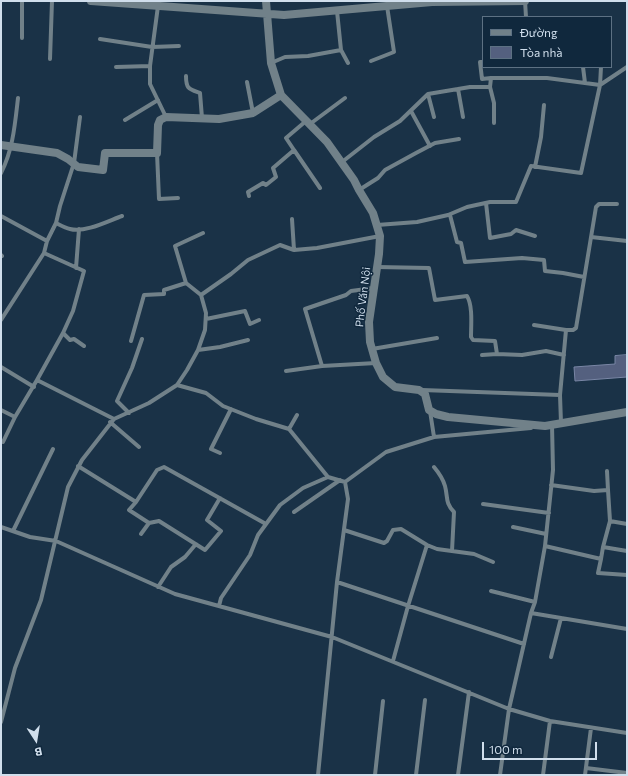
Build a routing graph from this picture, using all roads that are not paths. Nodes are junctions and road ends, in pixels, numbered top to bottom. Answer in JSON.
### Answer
{"nodes":[{"id":1,"x":22,"y":1,"type":"edge"},
{"id":2,"x":52,"y":1,"type":"edge"},
{"id":3,"x":91,"y":1,"type":"edge"},
{"id":4,"x":266,"y":1,"type":"edge"},
{"id":5,"x":472,"y":1,"type":"edge"},
{"id":6,"x":525,"y":1,"type":"edge"},
{"id":7,"x":120,"y":2,"type":"edge"},
{"id":8,"x":432,"y":2,"type":"edge"},
{"id":9,"x":158,"y":6,"type":"junction"},
{"id":10,"x":387,"y":6,"type":"junction"},
{"id":11,"x":337,"y":11,"type":"junction"},
{"id":12,"x":268,"y":14,"type":"junction"},
{"id":13,"x":526,"y":16,"type":"edge"},
{"id":14,"x":22,"y":38,"type":"dead end"},
{"id":15,"x":100,"y":39,"type":"dead end"},
{"id":16,"x":152,"y":46,"type":"junction"},
{"id":17,"x":179,"y":46,"type":"dead end"},
{"id":18,"x":341,"y":50,"type":"junction"},
{"id":19,"x":50,"y":59,"type":"dead end"},
{"id":20,"x":371,"y":61,"type":"dead end"},
{"id":21,"x":482,"y":62,"type":"edge"},
{"id":22,"x":348,"y":63,"type":"dead end"},
{"id":23,"x":271,"y":64,"type":"junction"},
{"id":24,"x":150,"y":66,"type":"junction"},
{"id":25,"x":116,"y":67,"type":"dead end"},
{"id":26,"x":627,"y":67,"type":"edge"},
{"id":27,"x":583,"y":68,"type":"edge"},
{"id":28,"x":601,"y":68,"type":"edge"},
{"id":29,"x":186,"y":76,"type":"dead end"},
{"id":30,"x":490,"y":78,"type":"junction"},
{"id":31,"x":247,"y":82,"type":"dead end"},
{"id":32,"x":585,"y":83,"type":"junction"},
{"id":33,"x":600,"y":85,"type":"junction"},
{"id":34,"x":490,"y":87,"type":"junction"},
{"id":35,"x":458,"y":89,"type":"junction"},
{"id":36,"x":428,"y":94,"type":"junction"},
{"id":37,"x":280,"y":95,"type":"junction"},
{"id":38,"x":18,"y":98,"type":"dead end"},
{"id":39,"x":345,"y":98,"type":"dead end"},
{"id":40,"x":158,"y":100,"type":"junction"},
{"id":41,"x":544,"y":105,"type":"dead end"},
{"id":42,"x":410,"y":111,"type":"junction"},
{"id":43,"x":254,"y":113,"type":"junction"},
{"id":44,"x":80,"y":117,"type":"dead end"},
{"id":45,"x":166,"y":117,"type":"junction"},
{"id":46,"x":434,"y":117,"type":"dead end"},
{"id":47,"x":463,"y":117,"type":"dead end"},
{"id":48,"x":202,"y":118,"type":"junction"},
{"id":49,"x":125,"y":120,"type":"dead end"},
{"id":50,"x":308,"y":123,"type":"junction"},
{"id":51,"x":494,"y":123,"type":"dead end"},
{"id":52,"x":459,"y":139,"type":"dead end"},
{"id":53,"x":1,"y":145,"type":"edge"},
{"id":54,"x":10,"y":146,"type":"junction"},
{"id":55,"x":430,"y":146,"type":"junction"},
{"id":56,"x":294,"y":150,"type":"junction"},
{"id":57,"x":157,"y":153,"type":"junction"},
{"id":58,"x":342,"y":162,"type":"junction"},
{"id":59,"x":74,"y":163,"type":"junction"},
{"id":60,"x":535,"y":167,"type":"junction"},
{"id":61,"x":1,"y":173,"type":"edge"},
{"id":62,"x":320,"y":188,"type":"dead end"},
{"id":63,"x":359,"y":190,"type":"junction"},
{"id":64,"x":249,"y":196,"type":"dead end"},
{"id":65,"x":178,"y":198,"type":"dead end"},
{"id":66,"x":486,"y":203,"type":"junction"},
{"id":67,"x":617,"y":204,"type":"dead end"},
{"id":68,"x":450,"y":214,"type":"junction"},
{"id":69,"x":1,"y":216,"type":"edge"},
{"id":70,"x":122,"y":216,"type":"dead end"},
{"id":71,"x":292,"y":220,"type":"dead end"},
{"id":72,"x":56,"y":223,"type":"junction"},
{"id":73,"x":377,"y":225,"type":"junction"},
{"id":74,"x":79,"y":229,"type":"junction"},
{"id":75,"x":203,"y":233,"type":"dead end"},
{"id":76,"x":380,"y":236,"type":"junction"},
{"id":77,"x":535,"y":236,"type":"dead end"},
{"id":78,"x":591,"y":237,"type":"junction"},
{"id":79,"x":47,"y":241,"type":"junction"},
{"id":80,"x":627,"y":241,"type":"edge"},
{"id":81,"x":294,"y":250,"type":"junction"},
{"id":82,"x":44,"y":253,"type":"junction"},
{"id":83,"x":377,"y":267,"type":"junction"},
{"id":84,"x":76,"y":268,"type":"junction"},
{"id":85,"x":584,"y":277,"type":"junction"},
{"id":86,"x":186,"y":283,"type":"junction"},
{"id":87,"x":374,"y":288,"type":"junction"},
{"id":88,"x":201,"y":295,"type":"junction"},
{"id":89,"x":2,"y":313,"type":"edge"},
{"id":90,"x":206,"y":319,"type":"junction"},
{"id":91,"x":1,"y":320,"type":"edge"},
{"id":92,"x":260,"y":320,"type":"dead end"},
{"id":93,"x":534,"y":325,"type":"dead end"},
{"id":94,"x":566,"y":330,"type":"junction"},
{"id":95,"x":63,"y":334,"type":"junction"},
{"id":96,"x":437,"y":338,"type":"dead end"},
{"id":97,"x":142,"y":339,"type":"dead end"},
{"id":98,"x":248,"y":340,"type":"dead end"},
{"id":99,"x":131,"y":341,"type":"dead end"},
{"id":100,"x":84,"y":346,"type":"dead end"},
{"id":101,"x":372,"y":349,"type":"junction"},
{"id":102,"x":198,"y":350,"type":"junction"},
{"id":103,"x":497,"y":354,"type":"junction"},
{"id":104,"x":482,"y":355,"type":"dead end"},
{"id":105,"x":564,"y":355,"type":"junction"},
{"id":106,"x":376,"y":364,"type":"junction"},
{"id":107,"x":322,"y":366,"type":"junction"},
{"id":108,"x":1,"y":367,"type":"edge"},
{"id":109,"x":286,"y":371,"type":"dead end"},
{"id":110,"x":37,"y":380,"type":"junction"},
{"id":111,"x":177,"y":385,"type":"junction"},
{"id":112,"x":34,"y":386,"type":"junction"},
{"id":113,"x":419,"y":390,"type":"junction"},
{"id":114,"x":560,"y":395,"type":"junction"},
{"id":115,"x":231,"y":409,"type":"junction"},
{"id":116,"x":1,"y":410,"type":"edge"},
{"id":117,"x":430,"y":410,"type":"junction"},
{"id":118,"x":627,"y":412,"type":"edge"},
{"id":119,"x":129,"y":413,"type":"junction"},
{"id":120,"x":297,"y":415,"type":"dead end"},
{"id":121,"x":14,"y":417,"type":"junction"},
{"id":122,"x":112,"y":421,"type":"junction"},
{"id":123,"x":561,"y":424,"type":"junction"},
{"id":124,"x":549,"y":426,"type":"junction"},
{"id":125,"x":289,"y":429,"type":"junction"},
{"id":126,"x":434,"y":436,"type":"junction"},
{"id":127,"x":3,"y":442,"type":"dead end"},
{"id":128,"x":139,"y":447,"type":"dead end"},
{"id":129,"x":53,"y":449,"type":"dead end"},
{"id":130,"x":220,"y":453,"type":"dead end"},
{"id":131,"x":78,"y":466,"type":"junction"},
{"id":132,"x":434,"y":467,"type":"dead end"},
{"id":133,"x":607,"y":471,"type":"dead end"},
{"id":134,"x":328,"y":477,"type":"junction"},
{"id":135,"x":340,"y":480,"type":"junction"},
{"id":136,"x":345,"y":482,"type":"junction"},
{"id":137,"x":551,"y":486,"type":"junction"},
{"id":138,"x":608,"y":490,"type":"junction"},
{"id":139,"x":220,"y":498,"type":"junction"},
{"id":140,"x":136,"y":502,"type":"junction"},
{"id":141,"x":483,"y":504,"type":"dead end"},
{"id":142,"x":294,"y":512,"type":"dead end"},
{"id":143,"x":549,"y":513,"type":"junction"},
{"id":144,"x":610,"y":521,"type":"junction"},
{"id":145,"x":149,"y":523,"type":"junction"},
{"id":146,"x":266,"y":524,"type":"junction"},
{"id":147,"x":627,"y":524,"type":"edge"},
{"id":148,"x":1,"y":527,"type":"edge"},
{"id":149,"x":513,"y":527,"type":"dead end"},
{"id":150,"x":344,"y":530,"type":"junction"},
{"id":151,"x":13,"y":531,"type":"junction"},
{"id":152,"x":141,"y":534,"type":"dead end"},
{"id":153,"x":546,"y":534,"type":"junction"},
{"id":154,"x":56,"y":541,"type":"junction"},
{"id":155,"x":196,"y":544,"type":"junction"},
{"id":156,"x":427,"y":545,"type":"junction"},
{"id":157,"x":545,"y":546,"type":"junction"},
{"id":158,"x":603,"y":547,"type":"junction"},
{"id":159,"x":452,"y":551,"type":"junction"},
{"id":160,"x":627,"y":551,"type":"edge"},
{"id":161,"x":601,"y":559,"type":"junction"},
{"id":162,"x":493,"y":562,"type":"dead end"},
{"id":163,"x":627,"y":575,"type":"edge"},
{"id":164,"x":337,"y":582,"type":"junction"},
{"id":165,"x":158,"y":587,"type":"junction"},
{"id":166,"x":491,"y":591,"type":"dead end"},
{"id":167,"x":534,"y":602,"type":"junction"},
{"id":168,"x":219,"y":606,"type":"junction"},
{"id":169,"x":408,"y":606,"type":"junction"},
{"id":170,"x":531,"y":613,"type":"junction"},
{"id":171,"x":561,"y":618,"type":"junction"},
{"id":172,"x":627,"y":629,"type":"edge"},
{"id":173,"x":332,"y":637,"type":"junction"},
{"id":174,"x":524,"y":644,"type":"junction"},
{"id":175,"x":551,"y":657,"type":"dead end"},
{"id":176,"x":393,"y":661,"type":"junction"},
{"id":177,"x":469,"y":692,"type":"junction"},
{"id":178,"x":383,"y":700,"type":"dead end"},
{"id":179,"x":425,"y":700,"type":"dead end"},
{"id":180,"x":510,"y":709,"type":"junction"},
{"id":181,"x":550,"y":721,"type":"junction"},
{"id":182,"x":1,"y":722,"type":"edge"},
{"id":183,"x":591,"y":728,"type":"junction"},
{"id":184,"x":627,"y":733,"type":"edge"},
{"id":185,"x":586,"y":768,"type":"junction"},
{"id":186,"x":627,"y":773,"type":"edge"},
{"id":187,"x":318,"y":775,"type":"edge"},
{"id":188,"x":375,"y":775,"type":"edge"},
{"id":189,"x":416,"y":775,"type":"edge"},
{"id":190,"x":458,"y":775,"type":"edge"},
{"id":191,"x":500,"y":775,"type":"edge"},
{"id":192,"x":543,"y":775,"type":"edge"},
{"id":193,"x":585,"y":775,"type":"edge"}],
"edges":[{"from":1,"to":14,"type":"lane"},
{"from":2,"to":19,"type":"lane"},
{"from":3,"to":7,"type":"street"},
{"from":4,"to":12,"type":"street"},
{"from":5,"to":6,"type":"street"},
{"from":5,"to":8,"type":"street"},
{"from":6,"to":13,"type":"lane"},
{"from":7,"to":9,"type":"street"},
{"from":8,"to":10,"type":"street"},
{"from":9,"to":12,"type":"street"},
{"from":9,"to":16,"type":"lane"},
{"from":10,"to":11,"type":"street"},
{"from":10,"to":20,"type":"lane"},
{"from":11,"to":12,"type":"street"},
{"from":11,"to":18,"type":"lane"},
{"from":12,"to":23,"type":"street"},
{"from":15,"to":16,"type":"lane"},
{"from":16,"to":17,"type":"lane"},
{"from":16,"to":24,"type":"lane"},
{"from":18,"to":22,"type":"lane"},
{"from":18,"to":23,"type":"lane"},
{"from":21,"to":30,"type":"lane"},
{"from":23,"to":37,"type":"street"},
{"from":24,"to":25,"type":"lane"},
{"from":24,"to":40,"type":"lane"},
{"from":26,"to":33,"type":"lane"},
{"from":27,"to":32,"type":"lane"},
{"from":28,"to":33,"type":"lane"},
{"from":29,"to":48,"type":"lane"},
{"from":30,"to":32,"type":"lane"},
{"from":30,"to":34,"type":"lane"},
{"from":31,"to":43,"type":"lane"},
{"from":32,"to":33,"type":"lane"},
{"from":33,"to":60,"type":"lane"},
{"from":34,"to":35,"type":"lane"},
{"from":34,"to":51,"type":"lane"},
{"from":35,"to":36,"type":"lane"},
{"from":35,"to":47,"type":"lane"},
{"from":36,"to":42,"type":"lane"},
{"from":36,"to":46,"type":"lane"},
{"from":37,"to":43,"type":"street"},
{"from":37,"to":50,"type":"street","name":"Phố Văn Nội"},
{"from":38,"to":54,"type":"lane"},
{"from":39,"to":50,"type":"lane"},
{"from":40,"to":45,"type":"lane"},
{"from":40,"to":49,"type":"lane"},
{"from":41,"to":60,"type":"lane"},
{"from":42,"to":55,"type":"lane"},
{"from":42,"to":58,"type":"lane"},
{"from":43,"to":48,"type":"street"},
{"from":44,"to":59,"type":"lane"},
{"from":45,"to":48,"type":"street"},
{"from":45,"to":57,"type":"street"},
{"from":50,"to":56,"type":"lane"},
{"from":50,"to":58,"type":"street","name":"Phố Văn Nội"},
{"from":52,"to":55,"type":"lane"},
{"from":53,"to":54,"type":"street"},
{"from":54,"to":59,"type":"street"},
{"from":54,"to":61,"type":"lane"},
{"from":55,"to":63,"type":"lane"},
{"from":56,"to":62,"type":"lane"},
{"from":56,"to":64,"type":"lane"},
{"from":57,"to":59,"type":"street"},
{"from":57,"to":65,"type":"lane"},
{"from":58,"to":63,"type":"street","name":"Phố Văn Nội"},
{"from":59,"to":72,"type":"lane"},
{"from":60,"to":66,"type":"lane"},
{"from":63,"to":73,"type":"street","name":"Phố Văn Nội"},
{"from":66,"to":68,"type":"lane"},
{"from":66,"to":77,"type":"lane"},
{"from":67,"to":78,"type":"lane"},
{"from":68,"to":73,"type":"lane"},
{"from":68,"to":85,"type":"lane"},
{"from":69,"to":79,"type":"lane"},
{"from":70,"to":74,"type":"lane"},
{"from":71,"to":81,"type":"lane"},
{"from":72,"to":74,"type":"lane"},
{"from":72,"to":79,"type":"lane"},
{"from":73,"to":76,"type":"street","name":"Phố Văn Nội"},
{"from":74,"to":84,"type":"lane"},
{"from":75,"to":86,"type":"lane"},
{"from":76,"to":81,"type":"lane"},
{"from":76,"to":83,"type":"street","name":"Phố Văn Nội"},
{"from":78,"to":80,"type":"lane"},
{"from":78,"to":85,"type":"lane"},
{"from":79,"to":82,"type":"lane"},
{"from":81,"to":88,"type":"lane"},
{"from":82,"to":84,"type":"lane"},
{"from":82,"to":89,"type":"lane"},
{"from":83,"to":87,"type":"street","name":"Phố Văn Nội"},
{"from":83,"to":103,"type":"lane"},
{"from":84,"to":95,"type":"lane"},
{"from":85,"to":94,"type":"lane"},
{"from":86,"to":88,"type":"lane"},
{"from":86,"to":99,"type":"lane"},
{"from":87,"to":101,"type":"street","name":"Phố Văn Nội"},
{"from":87,"to":107,"type":"lane"},
{"from":88,"to":90,"type":"lane"},
{"from":89,"to":91,"type":"lane"},
{"from":90,"to":92,"type":"lane"},
{"from":90,"to":102,"type":"lane"},
{"from":93,"to":94,"type":"lane"},
{"from":94,"to":105,"type":"lane"},
{"from":95,"to":100,"type":"lane"},
{"from":95,"to":110,"type":"lane"},
{"from":96,"to":101,"type":"lane"},
{"from":97,"to":119,"type":"lane"},
{"from":98,"to":102,"type":"lane"},
{"from":101,"to":106,"type":"street","name":"Phố Văn Nội"},
{"from":102,"to":111,"type":"lane"},
{"from":103,"to":104,"type":"lane"},
{"from":103,"to":105,"type":"lane"},
{"from":105,"to":114,"type":"lane"},
{"from":106,"to":107,"type":"lane"},
{"from":106,"to":113,"type":"street","name":"Phố Văn Nội"},
{"from":107,"to":109,"type":"lane"},
{"from":108,"to":112,"type":"lane"},
{"from":110,"to":112,"type":"lane"},
{"from":110,"to":122,"type":"lane"},
{"from":111,"to":115,"type":"lane"},
{"from":111,"to":119,"type":"lane"},
{"from":112,"to":121,"type":"lane"},
{"from":113,"to":114,"type":"lane"},
{"from":113,"to":117,"type":"street"},
{"from":114,"to":123,"type":"lane"},
{"from":115,"to":125,"type":"lane"},
{"from":115,"to":130,"type":"lane"},
{"from":116,"to":121,"type":"lane"},
{"from":117,"to":124,"type":"street"},
{"from":117,"to":126,"type":"lane"},
{"from":118,"to":123,"type":"street"},
{"from":119,"to":122,"type":"lane"},
{"from":120,"to":125,"type":"lane"},
{"from":121,"to":127,"type":"lane"},
{"from":122,"to":128,"type":"lane"},
{"from":122,"to":131,"type":"lane"},
{"from":123,"to":124,"type":"street"},
{"from":124,"to":126,"type":"lane"},
{"from":124,"to":137,"type":"lane"},
{"from":125,"to":134,"type":"lane"},
{"from":126,"to":136,"type":"lane"},
{"from":129,"to":151,"type":"lane"},
{"from":131,"to":140,"type":"lane"},
{"from":131,"to":154,"type":"lane"},
{"from":132,"to":159,"type":"lane"},
{"from":133,"to":138,"type":"lane"},
{"from":134,"to":135,"type":"lane"},
{"from":134,"to":146,"type":"lane"},
{"from":135,"to":136,"type":"lane"},
{"from":135,"to":142,"type":"lane"},
{"from":136,"to":150,"type":"lane"},
{"from":137,"to":138,"type":"lane"},
{"from":137,"to":143,"type":"lane"},
{"from":138,"to":144,"type":"lane"},
{"from":139,"to":140,"type":"lane"},
{"from":139,"to":146,"type":"lane"},
{"from":139,"to":155,"type":"lane"},
{"from":140,"to":145,"type":"lane"},
{"from":141,"to":143,"type":"lane"},
{"from":143,"to":153,"type":"lane"},
{"from":144,"to":147,"type":"lane"},
{"from":144,"to":158,"type":"lane"},
{"from":145,"to":152,"type":"lane"},
{"from":145,"to":155,"type":"lane"},
{"from":146,"to":168,"type":"lane"},
{"from":148,"to":151,"type":"lane"},
{"from":149,"to":153,"type":"lane"},
{"from":150,"to":156,"type":"lane"},
{"from":150,"to":164,"type":"lane"},
{"from":151,"to":154,"type":"lane"},
{"from":153,"to":157,"type":"lane"},
{"from":154,"to":165,"type":"lane"},
{"from":154,"to":182,"type":"lane"},
{"from":155,"to":165,"type":"lane"},
{"from":156,"to":159,"type":"lane"},
{"from":156,"to":169,"type":"lane"},
{"from":157,"to":161,"type":"lane"},
{"from":157,"to":167,"type":"lane"},
{"from":158,"to":160,"type":"lane"},
{"from":158,"to":161,"type":"lane"},
{"from":159,"to":162,"type":"lane"},
{"from":161,"to":163,"type":"lane"},
{"from":164,"to":169,"type":"lane"},
{"from":164,"to":173,"type":"lane"},
{"from":165,"to":168,"type":"lane"},
{"from":166,"to":167,"type":"lane"},
{"from":167,"to":170,"type":"lane"},
{"from":168,"to":173,"type":"lane"},
{"from":169,"to":174,"type":"lane"},
{"from":169,"to":176,"type":"lane"},
{"from":170,"to":171,"type":"lane"},
{"from":170,"to":174,"type":"lane"},
{"from":171,"to":172,"type":"lane"},
{"from":171,"to":175,"type":"lane"},
{"from":173,"to":176,"type":"lane"},
{"from":173,"to":187,"type":"lane"},
{"from":174,"to":180,"type":"lane"},
{"from":176,"to":177,"type":"lane"},
{"from":177,"to":180,"type":"lane"},
{"from":177,"to":190,"type":"lane"},
{"from":178,"to":188,"type":"lane"},
{"from":179,"to":189,"type":"lane"},
{"from":180,"to":181,"type":"lane"},
{"from":180,"to":191,"type":"lane"},
{"from":181,"to":183,"type":"lane"},
{"from":181,"to":192,"type":"lane"},
{"from":183,"to":184,"type":"lane"},
{"from":183,"to":185,"type":"lane"},
{"from":185,"to":186,"type":"lane"},
{"from":185,"to":193,"type":"lane"}]}
